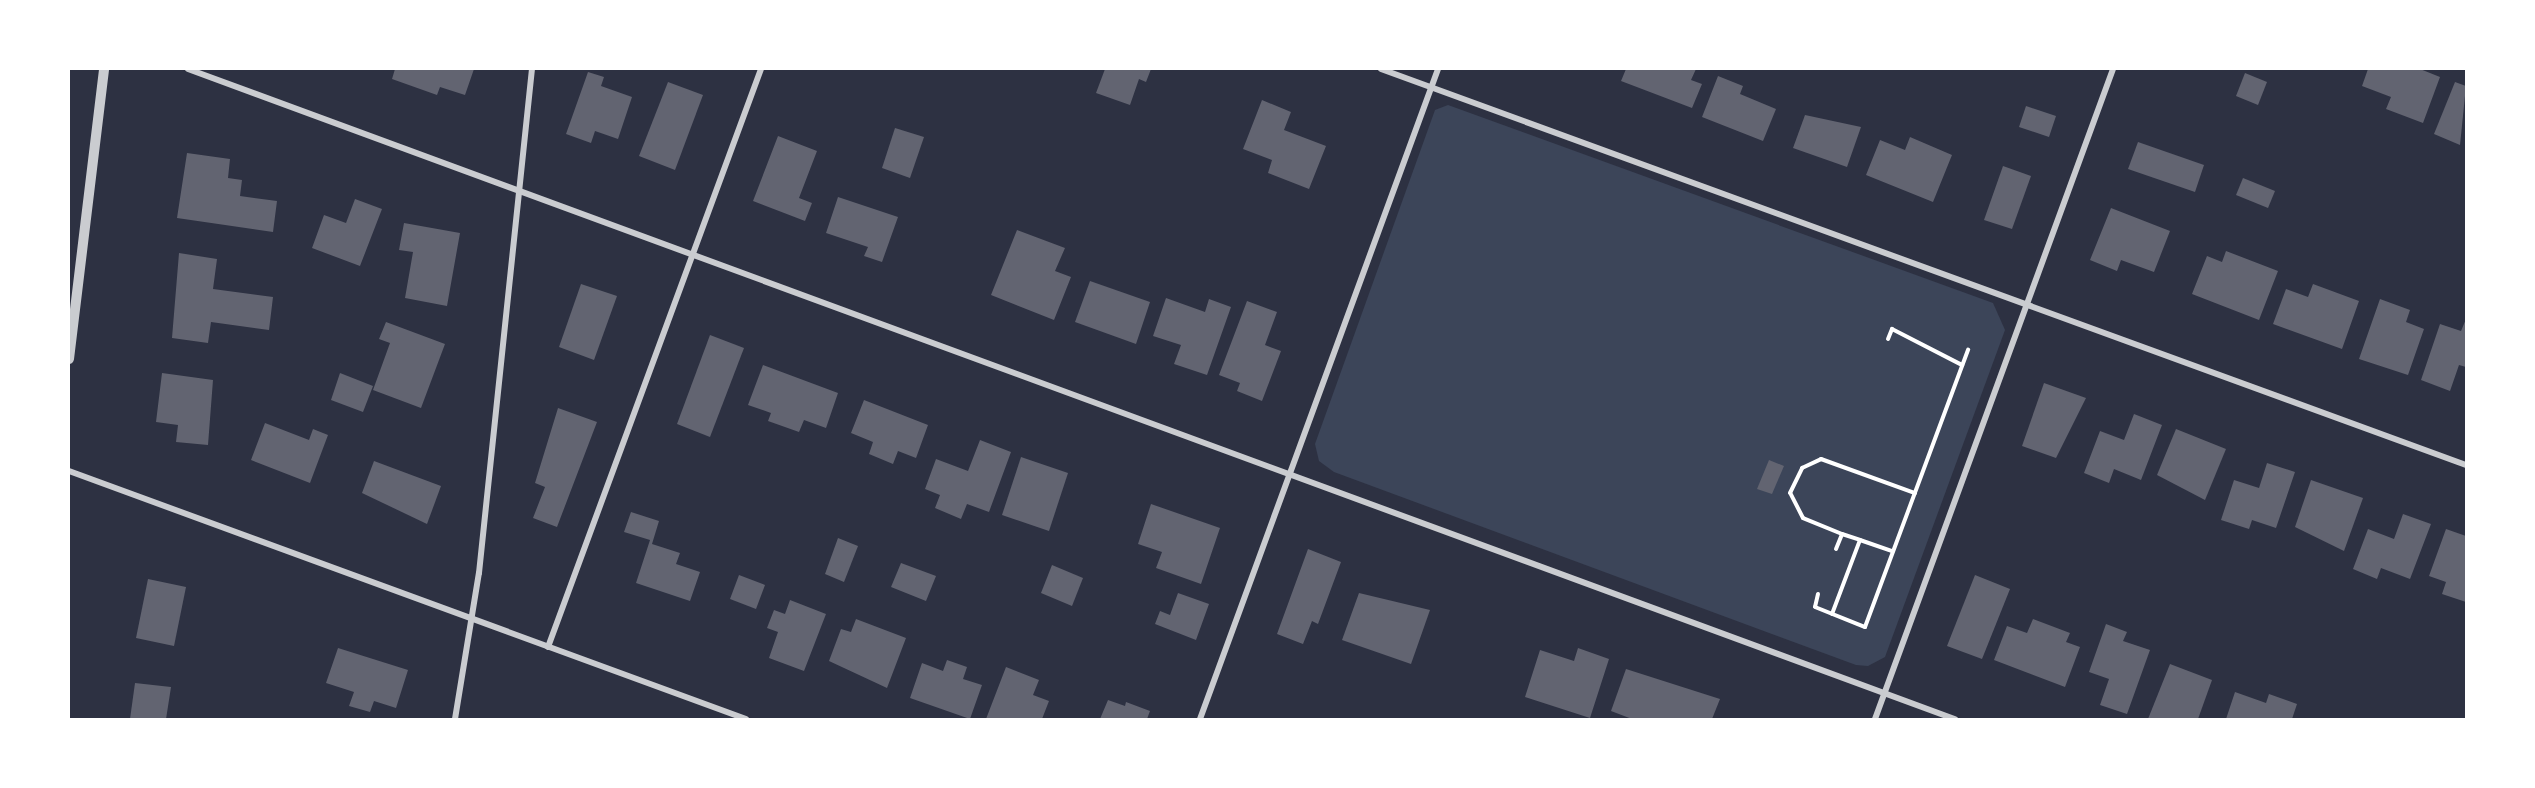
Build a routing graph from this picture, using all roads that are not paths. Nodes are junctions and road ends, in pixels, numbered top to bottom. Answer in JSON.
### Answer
{"nodes":[{"id":1,"x":104,"y":69,"type":"edge"},
{"id":2,"x":188,"y":69,"type":"edge"},
{"id":3,"x":532,"y":69,"type":"edge"},
{"id":4,"x":761,"y":69,"type":"edge"},
{"id":5,"x":1381,"y":69,"type":"edge"},
{"id":6,"x":1438,"y":69,"type":"edge"},
{"id":7,"x":2113,"y":69,"type":"edge"},
{"id":8,"x":1431,"y":88,"type":"junction"},
{"id":9,"x":521,"y":192,"type":"junction"},
{"id":10,"x":692,"y":255,"type":"junction"},
{"id":11,"x":2026,"y":304,"type":"junction"},
{"id":12,"x":69,"y":359,"type":"edge"},
{"id":13,"x":2466,"y":465,"type":"edge"},
{"id":14,"x":69,"y":471,"type":"edge"},
{"id":15,"x":1291,"y":472,"type":"junction"},
{"id":16,"x":470,"y":618,"type":"junction"},
{"id":17,"x":548,"y":647,"type":"junction"},
{"id":18,"x":1884,"y":693,"type":"junction"},
{"id":19,"x":455,"y":719,"type":"edge"},
{"id":20,"x":746,"y":719,"type":"edge"},
{"id":21,"x":1200,"y":719,"type":"edge"},
{"id":22,"x":1875,"y":719,"type":"edge"},
{"id":23,"x":1955,"y":719,"type":"edge"}],
"edges":[{"from":1,"to":12,"type":"street"},
{"from":2,"to":9,"type":"street"},
{"from":3,"to":9,"type":"street"},
{"from":4,"to":10,"type":"street"},
{"from":5,"to":8,"type":"street"},
{"from":6,"to":8,"type":"street"},
{"from":7,"to":11,"type":"street"},
{"from":8,"to":11,"type":"street"},
{"from":8,"to":15,"type":"street"},
{"from":9,"to":10,"type":"street"},
{"from":9,"to":16,"type":"street"},
{"from":10,"to":15,"type":"street"},
{"from":10,"to":17,"type":"street"},
{"from":11,"to":13,"type":"street"},
{"from":11,"to":18,"type":"street"},
{"from":14,"to":16,"type":"street"},
{"from":15,"to":18,"type":"street"},
{"from":15,"to":21,"type":"street"},
{"from":16,"to":17,"type":"street"},
{"from":16,"to":19,"type":"street"},
{"from":17,"to":20,"type":"street"},
{"from":18,"to":22,"type":"street"},
{"from":18,"to":23,"type":"street"}]}
